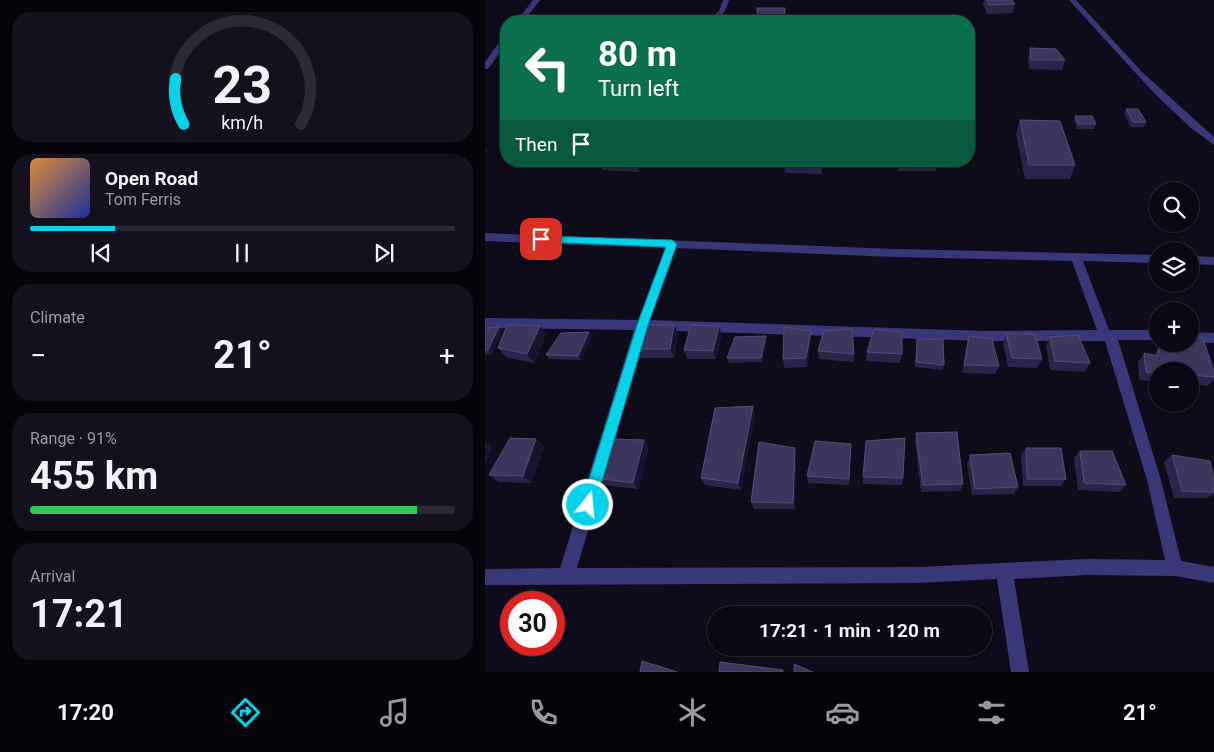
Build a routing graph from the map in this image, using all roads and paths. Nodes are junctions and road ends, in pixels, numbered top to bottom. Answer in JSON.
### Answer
{"nodes":[{"id":1,"x":537,"y":0,"type":"edge"},
{"id":2,"x":726,"y":0,"type":"edge"},
{"id":3,"x":1072,"y":0,"type":"edge"},
{"id":4,"x":526,"y":15,"type":"edge"},
{"id":5,"x":718,"y":15,"type":"edge"},
{"id":6,"x":500,"y":47,"type":"edge"},
{"id":7,"x":485,"y":67,"type":"edge"},
{"id":8,"x":1214,"y":142,"type":"edge"},
{"id":9,"x":485,"y":237,"type":"edge"},
{"id":10,"x":672,"y":244,"type":"junction"},
{"id":11,"x":1076,"y":258,"type":"junction"},
{"id":12,"x":1149,"y":260,"type":"edge"},
{"id":13,"x":1199,"y":260,"type":"edge"},
{"id":14,"x":1214,"y":261,"type":"edge"},
{"id":15,"x":485,"y":323,"type":"edge"},
{"id":16,"x":642,"y":325,"type":"junction"},
{"id":17,"x":1149,"y":335,"type":"edge"},
{"id":18,"x":1107,"y":336,"type":"junction"},
{"id":19,"x":1199,"y":337,"type":"edge"},
{"id":20,"x":1214,"y":338,"type":"edge"},
{"id":21,"x":1175,"y":568,"type":"junction"},
{"id":22,"x":1004,"y":570,"type":"junction"},
{"id":23,"x":1214,"y":575,"type":"edge"},
{"id":24,"x":485,"y":577,"type":"edge"},
{"id":25,"x":566,"y":577,"type":"junction"},
{"id":26,"x":1020,"y":672,"type":"edge"}],
"edges":[{"from":1,"to":4,"type":"street"},
{"from":2,"to":5,"type":"street"},
{"from":3,"to":8,"type":"street"},
{"from":6,"to":7,"type":"street"},
{"from":9,"to":10,"type":"street"},
{"from":10,"to":11,"type":"street"},
{"from":10,"to":16,"type":"street"},
{"from":11,"to":12,"type":"street"},
{"from":11,"to":18,"type":"street"},
{"from":13,"to":14,"type":"street"},
{"from":15,"to":16,"type":"street"},
{"from":16,"to":18,"type":"street"},
{"from":16,"to":25,"type":"street"},
{"from":17,"to":18,"type":"street"},
{"from":18,"to":21,"type":"street"},
{"from":19,"to":20,"type":"street"},
{"from":21,"to":22,"type":"street"},
{"from":21,"to":23,"type":"street"},
{"from":22,"to":25,"type":"street"},
{"from":22,"to":26,"type":"street"},
{"from":24,"to":25,"type":"street"}]}
